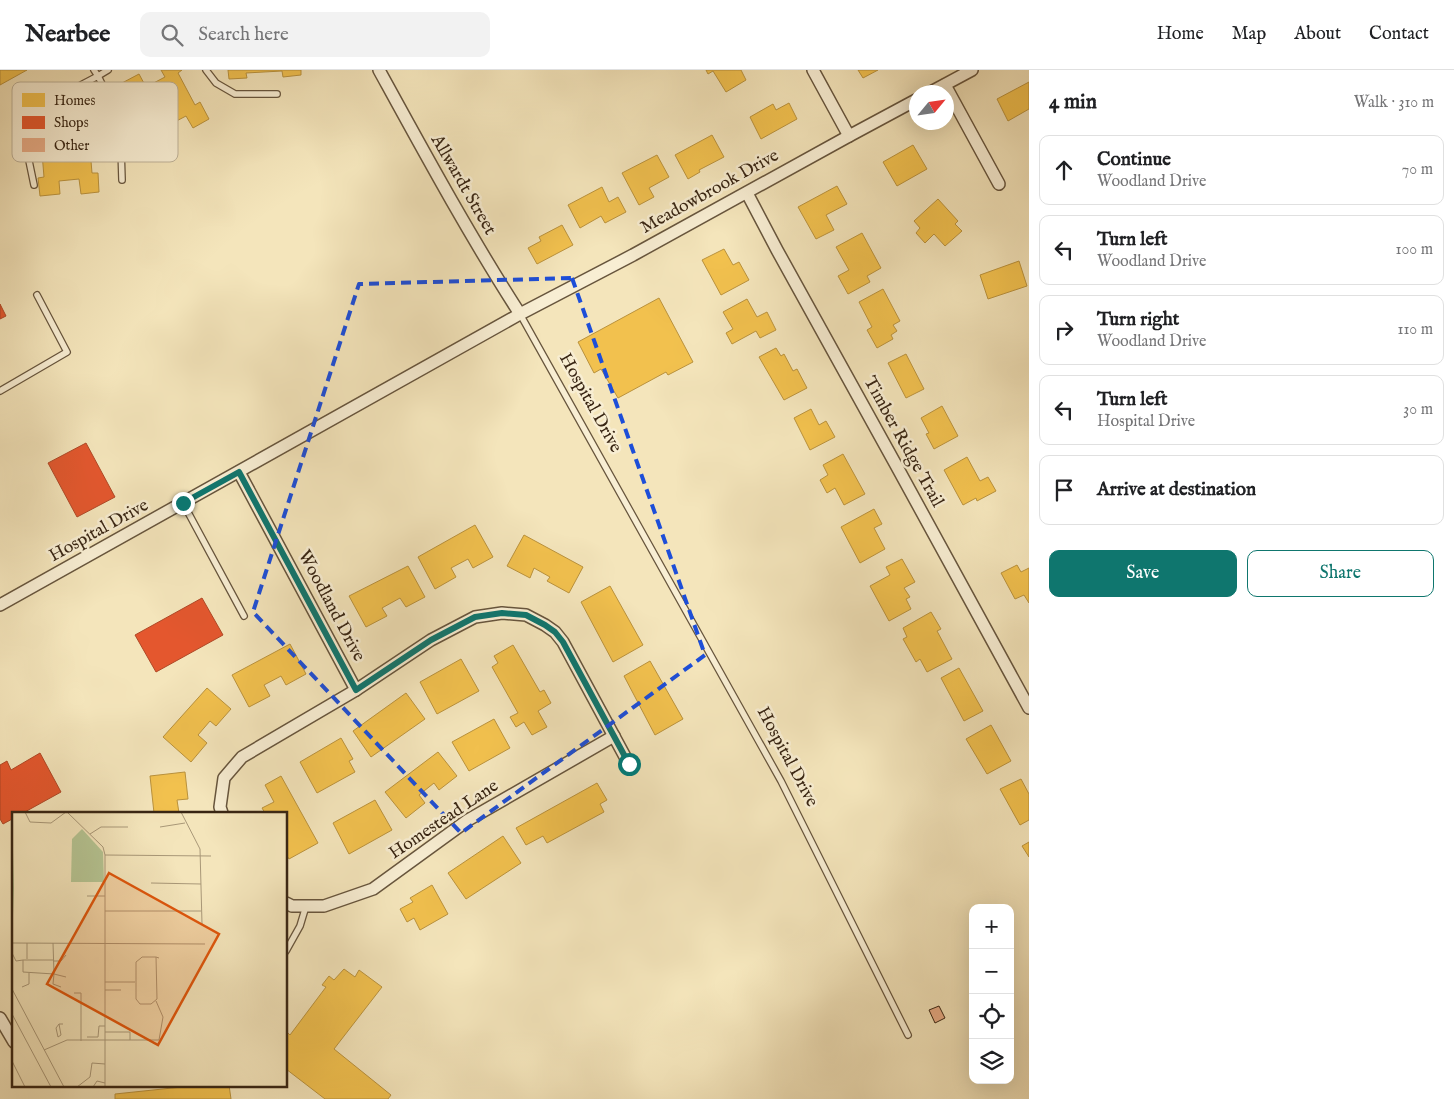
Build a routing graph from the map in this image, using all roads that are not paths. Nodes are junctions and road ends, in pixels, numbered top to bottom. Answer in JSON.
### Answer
{"nodes":[{"id":1,"x":94,"y":70,"type":"edge"},
{"id":2,"x":108,"y":70,"type":"edge"},
{"id":3,"x":206,"y":70,"type":"edge"},
{"id":4,"x":379,"y":70,"type":"edge"},
{"id":5,"x":813,"y":70,"type":"edge"},
{"id":6,"x":972,"y":70,"type":"edge"},
{"id":7,"x":98,"y":76,"type":"junction"},
{"id":8,"x":87,"y":82,"type":"edge"},
{"id":9,"x":101,"y":82,"type":"edge"},
{"id":10,"x":945,"y":85,"type":"edge"},
{"id":11,"x":277,"y":94,"type":"dead end"},
{"id":12,"x":954,"y":102,"type":"edge"},
{"id":13,"x":909,"y":104,"type":"edge"},
{"id":14,"x":849,"y":136,"type":"junction"},
{"id":15,"x":29,"y":162,"type":"edge"},
{"id":16,"x":121,"y":162,"type":"edge"},
{"id":17,"x":122,"y":180,"type":"dead end"},
{"id":18,"x":999,"y":184,"type":"dead end"},
{"id":19,"x":34,"y":185,"type":"dead end"},
{"id":20,"x":747,"y":193,"type":"junction"},
{"id":21,"x":37,"y":295,"type":"dead end"},
{"id":22,"x":520,"y":314,"type":"junction"},
{"id":23,"x":0,"y":391,"type":"edge"},
{"id":24,"x":239,"y":472,"type":"junction"},
{"id":25,"x":183,"y":503,"type":"junction"},
{"id":26,"x":0,"y":605,"type":"edge"},
{"id":27,"x":244,"y":616,"type":"dead end"},
{"id":28,"x":356,"y":690,"type":"junction"},
{"id":29,"x":1029,"y":708,"type":"edge"},
{"id":30,"x":614,"y":736,"type":"junction"},
{"id":31,"x":629,"y":764,"type":"dead end"},
{"id":32,"x":222,"y":812,"type":"edge"},
{"id":33,"x":288,"y":904,"type":"edge"},
{"id":34,"x":306,"y":906,"type":"junction"},
{"id":35,"x":288,"y":947,"type":"edge"},
{"id":36,"x":0,"y":1018,"type":"edge"},
{"id":37,"x":908,"y":1036,"type":"dead end"},
{"id":38,"x":12,"y":1039,"type":"edge"}],
"edges":[{"from":1,"to":7,"type":"lane"},
{"from":2,"to":7,"type":"lane"},
{"from":3,"to":11,"type":"lane"},
{"from":4,"to":22,"type":"street","name":"Allwardt Street"},
{"from":5,"to":14,"type":"street"},
{"from":6,"to":10,"type":"street"},
{"from":7,"to":8,"type":"lane"},
{"from":7,"to":9,"type":"lane"},
{"from":12,"to":18,"type":"street"},
{"from":13,"to":14,"type":"street","name":"Meadowbrook Drive"},
{"from":14,"to":20,"type":"street","name":"Meadowbrook Drive"},
{"from":15,"to":19,"type":"lane"},
{"from":16,"to":17,"type":"lane"},
{"from":20,"to":22,"type":"street","name":"Meadowbrook Drive"},
{"from":20,"to":29,"type":"street","name":"Timber Ridge Trail"},
{"from":21,"to":23,"type":"lane"},
{"from":22,"to":24,"type":"street","name":"Hospital Drive"},
{"from":22,"to":37,"type":"lane","name":"Hospital Drive"},
{"from":24,"to":25,"type":"street","name":"Hospital Drive"},
{"from":24,"to":28,"type":"street","name":"Woodland Drive"},
{"from":25,"to":26,"type":"street","name":"Hospital Drive"},
{"from":25,"to":27,"type":"lane"},
{"from":28,"to":30,"type":"street","name":"Woodland Drive"},
{"from":28,"to":32,"type":"street"},
{"from":30,"to":31,"type":"street","name":"Woodland Drive"},
{"from":30,"to":34,"type":"street","name":"Homestead Lane"},
{"from":33,"to":34,"type":"street","name":"Homestead Lane"},
{"from":34,"to":35,"type":"lane"},
{"from":36,"to":38,"type":"street"}]}
